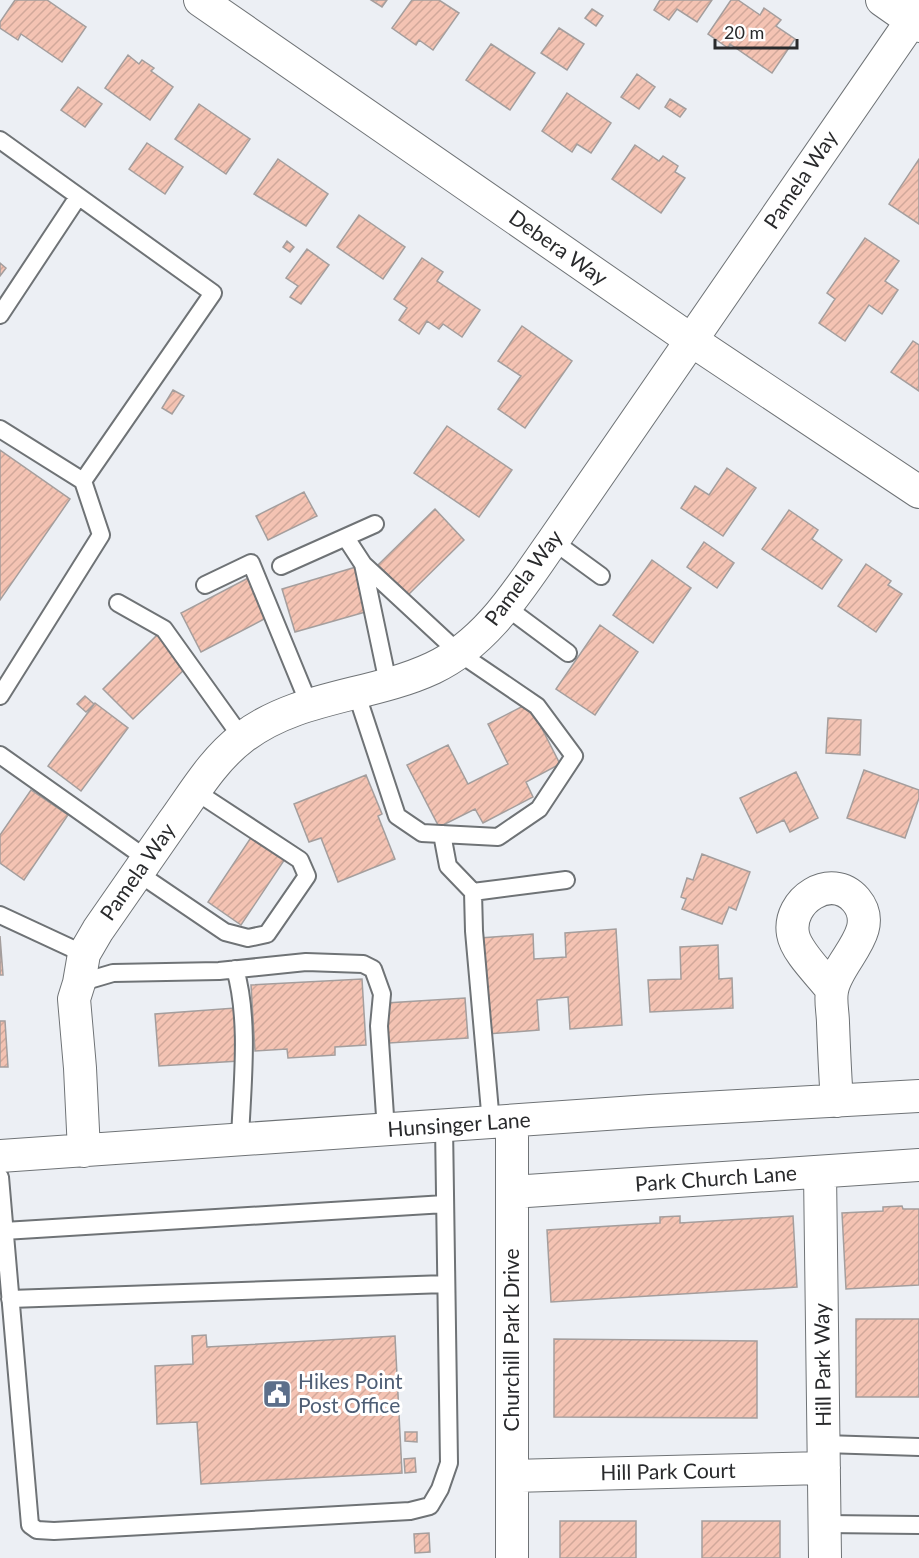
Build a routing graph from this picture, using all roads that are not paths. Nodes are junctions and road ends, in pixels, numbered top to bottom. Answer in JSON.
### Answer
{"nodes":[{"id":1,"x":200,"y":0,"type":"edge"},
{"id":2,"x":882,"y":0,"type":"edge"},
{"id":3,"x":916,"y":19,"type":"edge"},
{"id":4,"x":0,"y":140,"type":"edge"},
{"id":5,"x":78,"y":197,"type":"junction"},
{"id":6,"x":0,"y":315,"type":"edge"},
{"id":7,"x":692,"y":340,"type":"junction"},
{"id":8,"x":0,"y":429,"type":"edge"},
{"id":9,"x":82,"y":481,"type":"junction"},
{"id":10,"x":919,"y":492,"type":"edge"},
{"id":11,"x":375,"y":524,"type":"dead end"},
{"id":12,"x":346,"y":538,"type":"junction"},
{"id":13,"x":553,"y":541,"type":"junction"},
{"id":14,"x":363,"y":564,"type":"junction"},
{"id":15,"x":281,"y":566,"type":"dead end"},
{"id":16,"x":602,"y":576,"type":"dead end"},
{"id":17,"x":206,"y":585,"type":"dead end"},
{"id":18,"x":118,"y":603,"type":"dead end"},
{"id":19,"x":506,"y":607,"type":"junction"},
{"id":20,"x":459,"y":653,"type":"junction"},
{"id":21,"x":568,"y":653,"type":"dead end"},
{"id":22,"x":388,"y":683,"type":"junction"},
{"id":23,"x":356,"y":692,"type":"junction"},
{"id":24,"x":0,"y":696,"type":"edge"},
{"id":25,"x":309,"y":704,"type":"junction"},
{"id":26,"x":242,"y":738,"type":"junction"},
{"id":27,"x":0,"y":755,"type":"edge"},
{"id":28,"x":195,"y":790,"type":"junction"},
{"id":29,"x":442,"y":834,"type":"junction"},
{"id":30,"x":143,"y":866,"type":"junction"},
{"id":31,"x":566,"y":880,"type":"dead end"},
{"id":32,"x":473,"y":892,"type":"junction"},
{"id":33,"x":0,"y":915,"type":"edge"},
{"id":34,"x":82,"y":969,"type":"junction"},
{"id":35,"x":235,"y":969,"type":"junction"},
{"id":36,"x":832,"y":990,"type":"dead end"},
{"id":37,"x":919,"y":1096,"type":"edge"},
{"id":38,"x":837,"y":1101,"type":"junction"},
{"id":39,"x":501,"y":1122,"type":"junction"},
{"id":40,"x":444,"y":1126,"type":"junction"},
{"id":41,"x":386,"y":1131,"type":"junction"},
{"id":42,"x":240,"y":1139,"type":"junction"},
{"id":43,"x":84,"y":1151,"type":"junction"},
{"id":44,"x":0,"y":1156,"type":"edge"},
{"id":45,"x":919,"y":1165,"type":"edge"},
{"id":46,"x":820,"y":1172,"type":"junction"},
{"id":47,"x":0,"y":1177,"type":"edge"},
{"id":48,"x":512,"y":1192,"type":"junction"},
{"id":49,"x":445,"y":1204,"type":"junction"},
{"id":50,"x":4,"y":1231,"type":"junction"},
{"id":51,"x":446,"y":1284,"type":"junction"},
{"id":52,"x":10,"y":1299,"type":"junction"},
{"id":53,"x":919,"y":1447,"type":"edge"},
{"id":54,"x":824,"y":1456,"type":"junction"},
{"id":55,"x":512,"y":1476,"type":"junction"},
{"id":56,"x":825,"y":1524,"type":"junction"},
{"id":57,"x":919,"y":1525,"type":"edge"},
{"id":58,"x":512,"y":1558,"type":"edge"},
{"id":59,"x":825,"y":1558,"type":"edge"}],
"edges":[{"from":1,"to":7,"type":"street","name":"Debera Way"},
{"from":2,"to":3,"type":"street"},
{"from":3,"to":7,"type":"street","name":"Pamela Way"},
{"from":4,"to":5,"type":"lane"},
{"from":5,"to":6,"type":"lane"},
{"from":5,"to":9,"type":"lane"},
{"from":7,"to":10,"type":"street","name":"Debera Way"},
{"from":7,"to":13,"type":"street","name":"Pamela Way"},
{"from":8,"to":9,"type":"lane"},
{"from":9,"to":24,"type":"lane"},
{"from":11,"to":12,"type":"lane"},
{"from":12,"to":14,"type":"lane"},
{"from":12,"to":15,"type":"lane"},
{"from":13,"to":16,"type":"lane"},
{"from":13,"to":19,"type":"street","name":"Pamela Way"},
{"from":14,"to":20,"type":"lane"},
{"from":14,"to":22,"type":"lane"},
{"from":17,"to":25,"type":"lane"},
{"from":18,"to":26,"type":"lane"},
{"from":19,"to":20,"type":"street","name":"Pamela Way"},
{"from":19,"to":21,"type":"lane"},
{"from":20,"to":22,"type":"street","name":"Pamela Way"},
{"from":20,"to":29,"type":"lane"},
{"from":22,"to":23,"type":"street","name":"Pamela Way"},
{"from":23,"to":25,"type":"street","name":"Pamela Way"},
{"from":23,"to":29,"type":"lane"},
{"from":25,"to":26,"type":"street","name":"Pamela Way"},
{"from":26,"to":28,"type":"street","name":"Pamela Way"},
{"from":27,"to":30,"type":"lane"},
{"from":28,"to":30,"type":"street","name":"Pamela Way"},
{"from":28,"to":30,"type":"lane"},
{"from":29,"to":32,"type":"lane"},
{"from":30,"to":34,"type":"street","name":"Pamela Way"},
{"from":31,"to":32,"type":"lane"},
{"from":32,"to":39,"type":"lane"},
{"from":33,"to":34,"type":"lane"},
{"from":34,"to":35,"type":"lane"},
{"from":34,"to":43,"type":"street","name":"Pamela Way"},
{"from":35,"to":41,"type":"lane"},
{"from":35,"to":42,"type":"lane"},
{"from":36,"to":38,"type":"street"},
{"from":37,"to":38,"type":"street","name":"Hunsinger Lane"},
{"from":38,"to":39,"type":"street","name":"Hunsinger Lane"},
{"from":39,"to":40,"type":"street","name":"Hunsinger Lane"},
{"from":39,"to":48,"type":"street","name":"Churchill Park Drive"},
{"from":40,"to":41,"type":"street","name":"Hunsinger Lane"},
{"from":40,"to":49,"type":"lane"},
{"from":41,"to":42,"type":"street","name":"Hunsinger Lane"},
{"from":42,"to":43,"type":"street","name":"Hunsinger Lane"},
{"from":43,"to":44,"type":"street","name":"Hunsinger Lane"},
{"from":45,"to":46,"type":"street","name":"Park Church Lane"},
{"from":46,"to":48,"type":"street","name":"Park Church Lane"},
{"from":46,"to":54,"type":"street","name":"Hill Park Way"},
{"from":47,"to":50,"type":"lane"},
{"from":48,"to":55,"type":"street","name":"Churchill Park Drive"},
{"from":49,"to":50,"type":"lane"},
{"from":49,"to":51,"type":"lane"},
{"from":50,"to":52,"type":"lane"},
{"from":51,"to":52,"type":"lane"},
{"from":51,"to":52,"type":"lane"},
{"from":53,"to":54,"type":"lane"},
{"from":54,"to":55,"type":"street","name":"Hill Park Court"},
{"from":54,"to":56,"type":"street","name":"Hill Park Way"},
{"from":55,"to":58,"type":"street","name":"Churchill Park Drive"},
{"from":56,"to":57,"type":"lane"},
{"from":56,"to":59,"type":"street","name":"Hill Park Way"}]}
